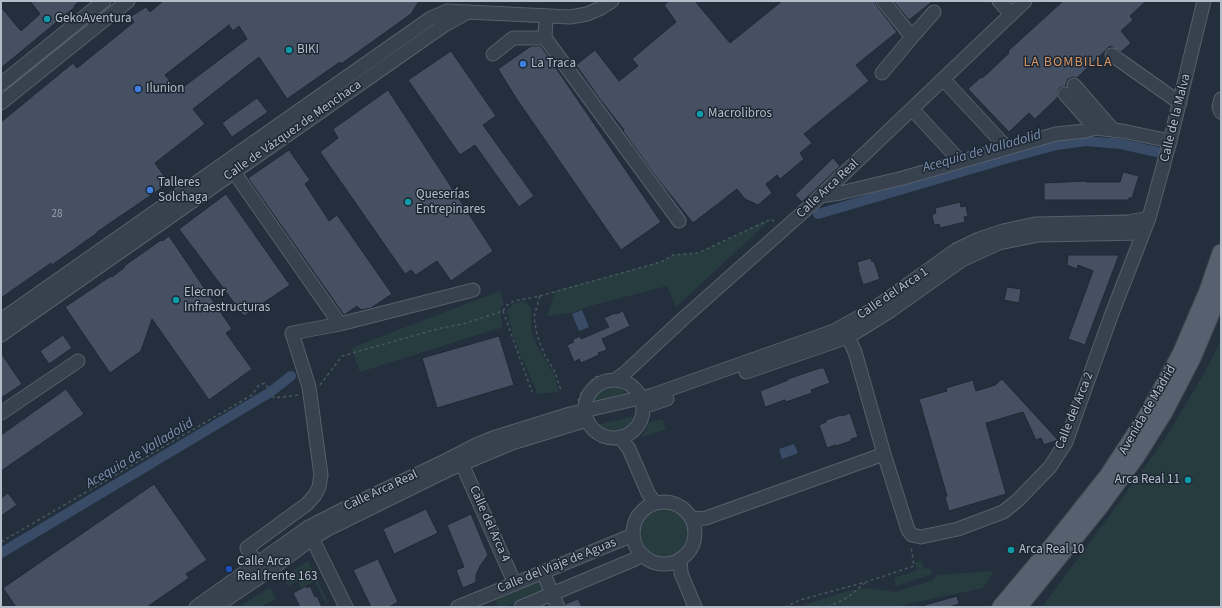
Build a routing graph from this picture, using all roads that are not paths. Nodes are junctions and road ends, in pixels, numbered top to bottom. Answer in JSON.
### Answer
{"nodes":[{"id":1,"x":104,"y":1,"type":"edge"},
{"id":2,"x":128,"y":1,"type":"edge"},
{"id":3,"x":461,"y":1,"type":"edge"},
{"id":4,"x":612,"y":1,"type":"edge"},
{"id":5,"x":883,"y":1,"type":"edge"},
{"id":6,"x":998,"y":1,"type":"edge"},
{"id":7,"x":1025,"y":1,"type":"edge"},
{"id":8,"x":1204,"y":1,"type":"edge"},
{"id":9,"x":447,"y":11,"type":"edge"},
{"id":10,"x":468,"y":12,"type":"junction"},
{"id":11,"x":934,"y":12,"type":"dead end"},
{"id":12,"x":1011,"y":14,"type":"junction"},
{"id":13,"x":546,"y":16,"type":"junction"},
{"id":14,"x":912,"y":37,"type":"junction"},
{"id":15,"x":545,"y":38,"type":"junction"},
{"id":16,"x":493,"y":54,"type":"dead end"},
{"id":17,"x":1112,"y":56,"type":"dead end"},
{"id":18,"x":882,"y":73,"type":"dead end"},
{"id":19,"x":943,"y":79,"type":"junction"},
{"id":20,"x":1,"y":84,"type":"edge"},
{"id":21,"x":1074,"y":85,"type":"dead end"},
{"id":22,"x":1065,"y":94,"type":"dead end"},
{"id":23,"x":1221,"y":99,"type":"edge"},
{"id":24,"x":1,"y":103,"type":"edge"},
{"id":25,"x":1180,"y":103,"type":"junction"},
{"id":26,"x":912,"y":109,"type":"junction"},
{"id":27,"x":1221,"y":112,"type":"edge"},
{"id":28,"x":1095,"y":128,"type":"junction"},
{"id":29,"x":1114,"y":131,"type":"junction"},
{"id":30,"x":1170,"y":142,"type":"junction"},
{"id":31,"x":1007,"y":148,"type":"junction"},
{"id":32,"x":960,"y":161,"type":"junction"},
{"id":33,"x":234,"y":172,"type":"junction"},
{"id":34,"x":820,"y":196,"type":"junction"},
{"id":35,"x":1149,"y":218,"type":"junction"},
{"id":36,"x":679,"y":220,"type":"dead end"},
{"id":37,"x":1143,"y":233,"type":"junction"},
{"id":38,"x":1221,"y":253,"type":"edge"},
{"id":39,"x":1221,"y":289,"type":"edge"},
{"id":40,"x":473,"y":290,"type":"dead end"},
{"id":41,"x":1221,"y":309,"type":"edge"},
{"id":42,"x":1,"y":320,"type":"edge"},
{"id":43,"x":340,"y":324,"type":"junction"},
{"id":44,"x":1,"y":335,"type":"edge"},
{"id":45,"x":848,"y":337,"type":"junction"},
{"id":46,"x":78,"y":361,"type":"dead end"},
{"id":47,"x":622,"y":378,"type":"junction"},
{"id":48,"x":642,"y":402,"type":"junction"},
{"id":49,"x":1164,"y":412,"type":"junction"},
{"id":50,"x":1,"y":413,"type":"edge"},
{"id":51,"x":586,"y":415,"type":"junction"},
{"id":52,"x":624,"y":436,"type":"junction"},
{"id":53,"x":884,"y":454,"type":"junction"},
{"id":54,"x":462,"y":464,"type":"junction"},
{"id":55,"x":650,"y":501,"type":"junction"},
{"id":56,"x":693,"y":523,"type":"junction"},
{"id":57,"x":310,"y":533,"type":"junction"},
{"id":58,"x":633,"y":535,"type":"junction"},
{"id":59,"x":643,"y":555,"type":"junction"},
{"id":60,"x":675,"y":561,"type":"junction"},
{"id":61,"x":257,"y":564,"type":"junction"},
{"id":62,"x":543,"y":572,"type":"junction"},
{"id":63,"x":515,"y":584,"type":"junction"},
{"id":64,"x":552,"y":594,"type":"junction"},
{"id":65,"x":488,"y":601,"type":"edge"},
{"id":66,"x":196,"y":607,"type":"edge"},
{"id":67,"x":215,"y":607,"type":"edge"},
{"id":68,"x":346,"y":607,"type":"edge"},
{"id":69,"x":458,"y":607,"type":"edge"},
{"id":70,"x":522,"y":607,"type":"edge"},
{"id":71,"x":558,"y":607,"type":"edge"},
{"id":72,"x":695,"y":607,"type":"edge"},
{"id":73,"x":1001,"y":607,"type":"edge"},
{"id":74,"x":1018,"y":607,"type":"edge"}],
"edges":[{"from":1,"to":20,"type":"street"},
{"from":2,"to":24,"type":"street"},
{"from":3,"to":10,"type":"street"},
{"from":4,"to":13,"type":"street","name":"Calle de Vázquez de Menchaca"},
{"from":5,"to":14,"type":"street"},
{"from":6,"to":12,"type":"street"},
{"from":7,"to":12,"type":"street","name":"Calle Arca Real"},
{"from":8,"to":25,"type":"street","name":"Calle de la Malva"},
{"from":9,"to":10,"type":"street","name":"Calle de Vázquez de Menchaca"},
{"from":9,"to":33,"type":"street","name":"Calle de Vázquez de Menchaca"},
{"from":9,"to":42,"type":"street","name":"Calle de Vázquez de Menchaca"},
{"from":10,"to":13,"type":"street","name":"Calle de Vázquez de Menchaca"},
{"from":11,"to":14,"type":"street"},
{"from":12,"to":19,"type":"street","name":"Calle Arca Real"},
{"from":13,"to":15,"type":"street"},
{"from":14,"to":18,"type":"street"},
{"from":15,"to":16,"type":"street"},
{"from":15,"to":36,"type":"street"},
{"from":17,"to":25,"type":"street"},
{"from":19,"to":26,"type":"street","name":"Calle Arca Real"},
{"from":19,"to":31,"type":"street"},
{"from":21,"to":29,"type":"street"},
{"from":22,"to":28,"type":"street"},
{"from":23,"to":27,"type":"street"},
{"from":25,"to":30,"type":"street","name":"Calle de la Malva"},
{"from":26,"to":32,"type":"street"},
{"from":26,"to":34,"type":"street","name":"Calle Arca Real"},
{"from":28,"to":29,"type":"street"},
{"from":28,"to":31,"type":"street"},
{"from":29,"to":30,"type":"street"},
{"from":30,"to":35,"type":"street","name":"Calle de la Malva"},
{"from":31,"to":32,"type":"street"},
{"from":32,"to":34,"type":"street"},
{"from":33,"to":43,"type":"street"},
{"from":33,"to":44,"type":"street","name":"Calle de Vázquez de Menchaca"},
{"from":34,"to":47,"type":"street","name":"Calle Arca Real"},
{"from":35,"to":37,"type":"street","name":"Calle de la Malva"},
{"from":35,"to":48,"type":"street","name":"Calle del Arca 1"},
{"from":37,"to":45,"type":"street","name":"Calle del Arca 1"},
{"from":37,"to":53,"type":"street","name":"Calle del Arca 2"},
{"from":38,"to":73,"type":"main road","name":"Avenida de Madrid"},
{"from":39,"to":49,"type":"main road","name":"Avenida de Madrid"},
{"from":40,"to":43,"type":"street"},
{"from":41,"to":49,"type":"main road","name":"Avenida de Madrid"},
{"from":43,"to":61,"type":"street"},
{"from":45,"to":48,"type":"street","name":"Calle del Arca 1"},
{"from":45,"to":53,"type":"street"},
{"from":46,"to":50,"type":"street"},
{"from":47,"to":48,"type":"street"},
{"from":47,"to":51,"type":"street","name":"Calle Arca Real"},
{"from":48,"to":51,"type":"street","name":"Calle Arca Real"},
{"from":48,"to":52,"type":"street"},
{"from":49,"to":74,"type":"main road","name":"Avenida de Madrid"},
{"from":51,"to":52,"type":"street"},
{"from":51,"to":54,"type":"street","name":"Calle Arca Real"},
{"from":51,"to":57,"type":"street","name":"Calle Arca Real"},
{"from":52,"to":55,"type":"street"},
{"from":53,"to":56,"type":"street"},
{"from":54,"to":57,"type":"street","name":"Calle Arca Real"},
{"from":54,"to":63,"type":"street","name":"Calle del Arca 4"},
{"from":55,"to":56,"type":"street"},
{"from":55,"to":58,"type":"street"},
{"from":56,"to":60,"type":"street"},
{"from":57,"to":61,"type":"street","name":"Calle Arca Real"},
{"from":57,"to":67,"type":"street","name":"Calle Arca Real"},
{"from":57,"to":68,"type":"street"},
{"from":58,"to":59,"type":"street"},
{"from":58,"to":62,"type":"street","name":"Calle del Viaje de Aguas"},
{"from":59,"to":60,"type":"street"},
{"from":59,"to":64,"type":"street","name":"Calle del Viaje de Aguas"},
{"from":60,"to":72,"type":"street"},
{"from":61,"to":66,"type":"street","name":"Calle Arca Real"},
{"from":62,"to":63,"type":"street","name":"Calle del Viaje de Aguas"},
{"from":62,"to":64,"type":"street"},
{"from":63,"to":65,"type":"street","name":"Calle del Viaje de Aguas"},
{"from":64,"to":70,"type":"street","name":"Calle del Viaje de Aguas"},
{"from":64,"to":71,"type":"street"},
{"from":65,"to":69,"type":"street","name":"Calle del Viaje de Aguas"}]}
